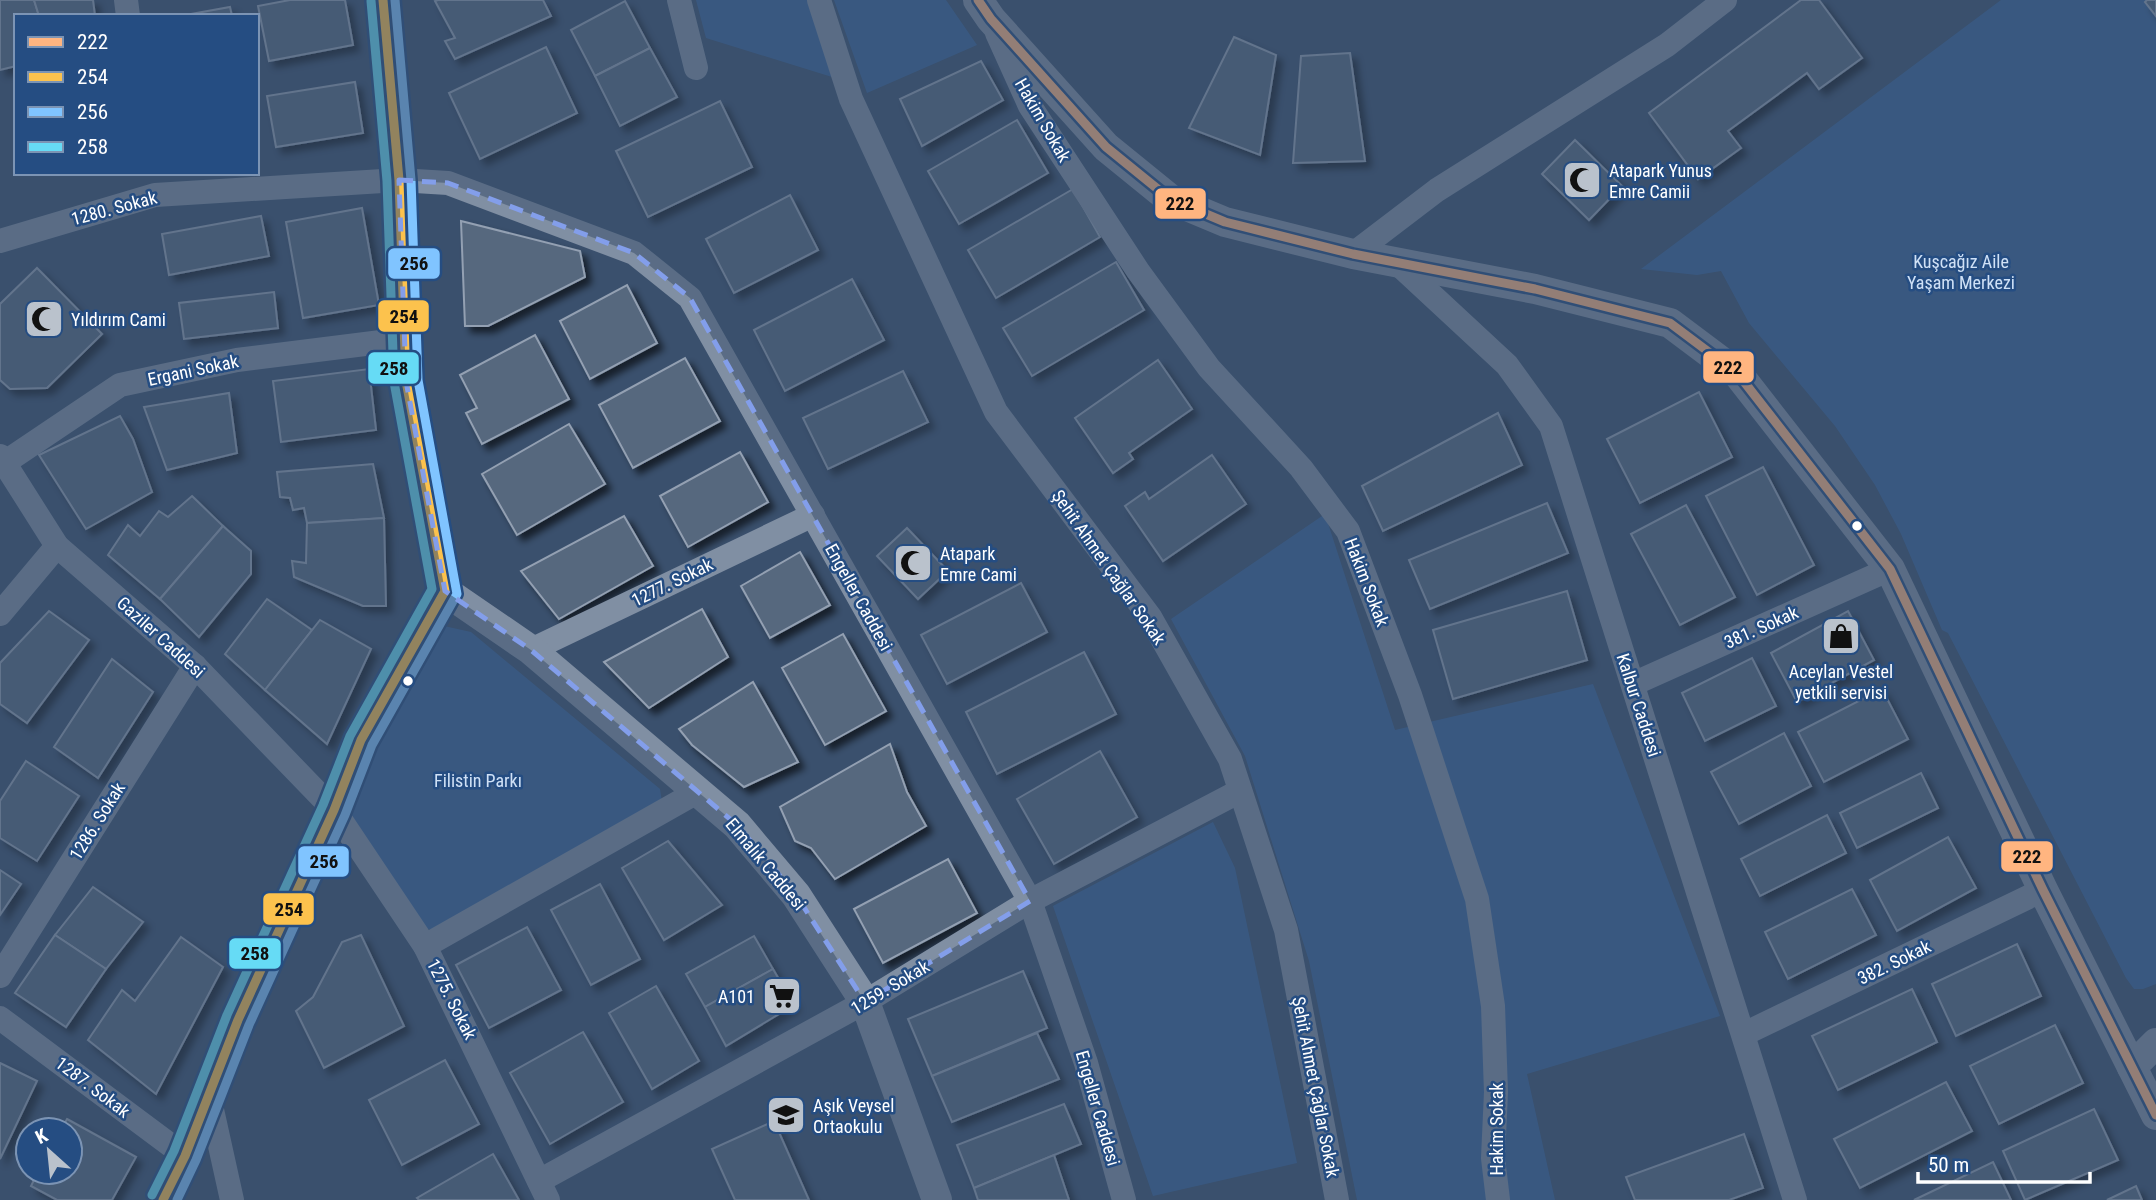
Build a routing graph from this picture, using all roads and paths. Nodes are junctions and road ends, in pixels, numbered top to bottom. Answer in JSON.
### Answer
{"nodes":[{"id":1,"x":383,"y":0,"type":"edge"},
{"id":2,"x":679,"y":0,"type":"edge"},
{"id":3,"x":820,"y":0,"type":"edge"},
{"id":4,"x":1725,"y":0,"type":"edge"},
{"id":5,"x":985,"y":10,"type":"edge"},
{"id":6,"x":696,"y":68,"type":"dead end"},
{"id":7,"x":399,"y":180,"type":"junction"},
{"id":8,"x":154,"y":184,"type":"edge"},
{"id":9,"x":0,"y":241,"type":"edge"},
{"id":10,"x":1353,"y":254,"type":"junction"},
{"id":11,"x":1396,"y":262,"type":"junction"},
{"id":12,"x":405,"y":339,"type":"junction"},
{"id":13,"x":2,"y":460,"type":"edge"},
{"id":14,"x":813,"y":515,"type":"junction"},
{"id":15,"x":57,"y":546,"type":"junction"},
{"id":16,"x":1890,"y":569,"type":"junction"},
{"id":17,"x":445,"y":592,"type":"junction"},
{"id":18,"x":0,"y":614,"type":"edge"},
{"id":19,"x":531,"y":650,"type":"junction"},
{"id":20,"x":195,"y":666,"type":"junction"},
{"id":21,"x":1633,"y":684,"type":"junction"},
{"id":22,"x":1240,"y":791,"type":"junction"},
{"id":23,"x":697,"y":792,"type":"junction"},
{"id":24,"x":334,"y":810,"type":"junction"},
{"id":25,"x":2043,"y":890,"type":"junction"},
{"id":26,"x":1030,"y":901,"type":"junction"},
{"id":27,"x":425,"y":946,"type":"junction"},
{"id":28,"x":0,"y":976,"type":"edge"},
{"id":29,"x":865,"y":1002,"type":"junction"},
{"id":30,"x":0,"y":1018,"type":"edge"},
{"id":31,"x":1744,"y":1034,"type":"junction"},
{"id":32,"x":2156,"y":1043,"type":"edge"},
{"id":33,"x":2132,"y":1067,"type":"junction"},
{"id":34,"x":209,"y":1096,"type":"junction"},
{"id":35,"x":2156,"y":1115,"type":"edge"},
{"id":36,"x":185,"y":1156,"type":"junction"},
{"id":37,"x":543,"y":1191,"type":"edge"},
{"id":38,"x":163,"y":1200,"type":"edge"},
{"id":39,"x":232,"y":1200,"type":"edge"},
{"id":40,"x":937,"y":1200,"type":"edge"},
{"id":41,"x":1124,"y":1200,"type":"edge"},
{"id":42,"x":1338,"y":1200,"type":"edge"},
{"id":43,"x":1498,"y":1200,"type":"edge"},
{"id":44,"x":1795,"y":1200,"type":"edge"}],
"edges":[{"from":1,"to":7,"type":"street"},
{"from":2,"to":6,"type":"street"},
{"from":3,"to":22,"type":"street","name":"Şehit Ahmet Çağlar Sokak"},
{"from":4,"to":10,"type":"street"},
{"from":5,"to":10,"type":"street"},
{"from":5,"to":43,"type":"street","name":"Hakim Sokak"},
{"from":7,"to":8,"type":"street","name":"1280. Sokak"},
{"from":7,"to":12,"type":"street"},
{"from":7,"to":14,"type":"street","name":"Engeller Caddesi"},
{"from":8,"to":9,"type":"street","name":"1280. Sokak"},
{"from":10,"to":11,"type":"street"},
{"from":11,"to":16,"type":"street"},
{"from":11,"to":21,"type":"street","name":"Kalbur Caddesi"},
{"from":12,"to":13,"type":"street","name":"Ergani Sokak"},
{"from":12,"to":17,"type":"street"},
{"from":13,"to":15,"type":"street","name":"Gaziler Caddesi"},
{"from":14,"to":19,"type":"street","name":"1277. Sokak"},
{"from":14,"to":26,"type":"street","name":"Engeller Caddesi"},
{"from":15,"to":18,"type":"street"},
{"from":15,"to":20,"type":"street","name":"Gaziler Caddesi"},
{"from":16,"to":21,"type":"street","name":"381. Sokak"},
{"from":16,"to":25,"type":"street"},
{"from":17,"to":19,"type":"street","name":"Elmalık Caddesi"},
{"from":17,"to":24,"type":"street"},
{"from":19,"to":23,"type":"street","name":"Elmalık Caddesi"},
{"from":20,"to":24,"type":"street","name":"Gaziler Caddesi"},
{"from":20,"to":28,"type":"street","name":"1286. Sokak"},
{"from":21,"to":31,"type":"street","name":"Kalbur Caddesi"},
{"from":22,"to":26,"type":"street","name":"1259. Sokak"},
{"from":22,"to":42,"type":"street","name":"Şehit Ahmet Çağlar Sokak"},
{"from":23,"to":27,"type":"street"},
{"from":23,"to":29,"type":"street","name":"Elmalık Caddesi"},
{"from":24,"to":27,"type":"street","name":"1275. Sokak"},
{"from":24,"to":34,"type":"street"},
{"from":25,"to":31,"type":"street","name":"382. Sokak"},
{"from":25,"to":33,"type":"street"},
{"from":26,"to":29,"type":"street","name":"1259. Sokak"},
{"from":26,"to":41,"type":"street","name":"Engeller Caddesi"},
{"from":27,"to":37,"type":"street","name":"1275. Sokak"},
{"from":29,"to":37,"type":"street","name":"1259. Sokak"},
{"from":29,"to":40,"type":"street","name":"Elmalık Caddesi"},
{"from":30,"to":36,"type":"street","name":"1287. Sokak"},
{"from":31,"to":44,"type":"street","name":"Kalbur Caddesi"},
{"from":32,"to":33,"type":"street"},
{"from":33,"to":35,"type":"street"},
{"from":34,"to":36,"type":"street"},
{"from":34,"to":39,"type":"street"},
{"from":36,"to":38,"type":"street"}]}
